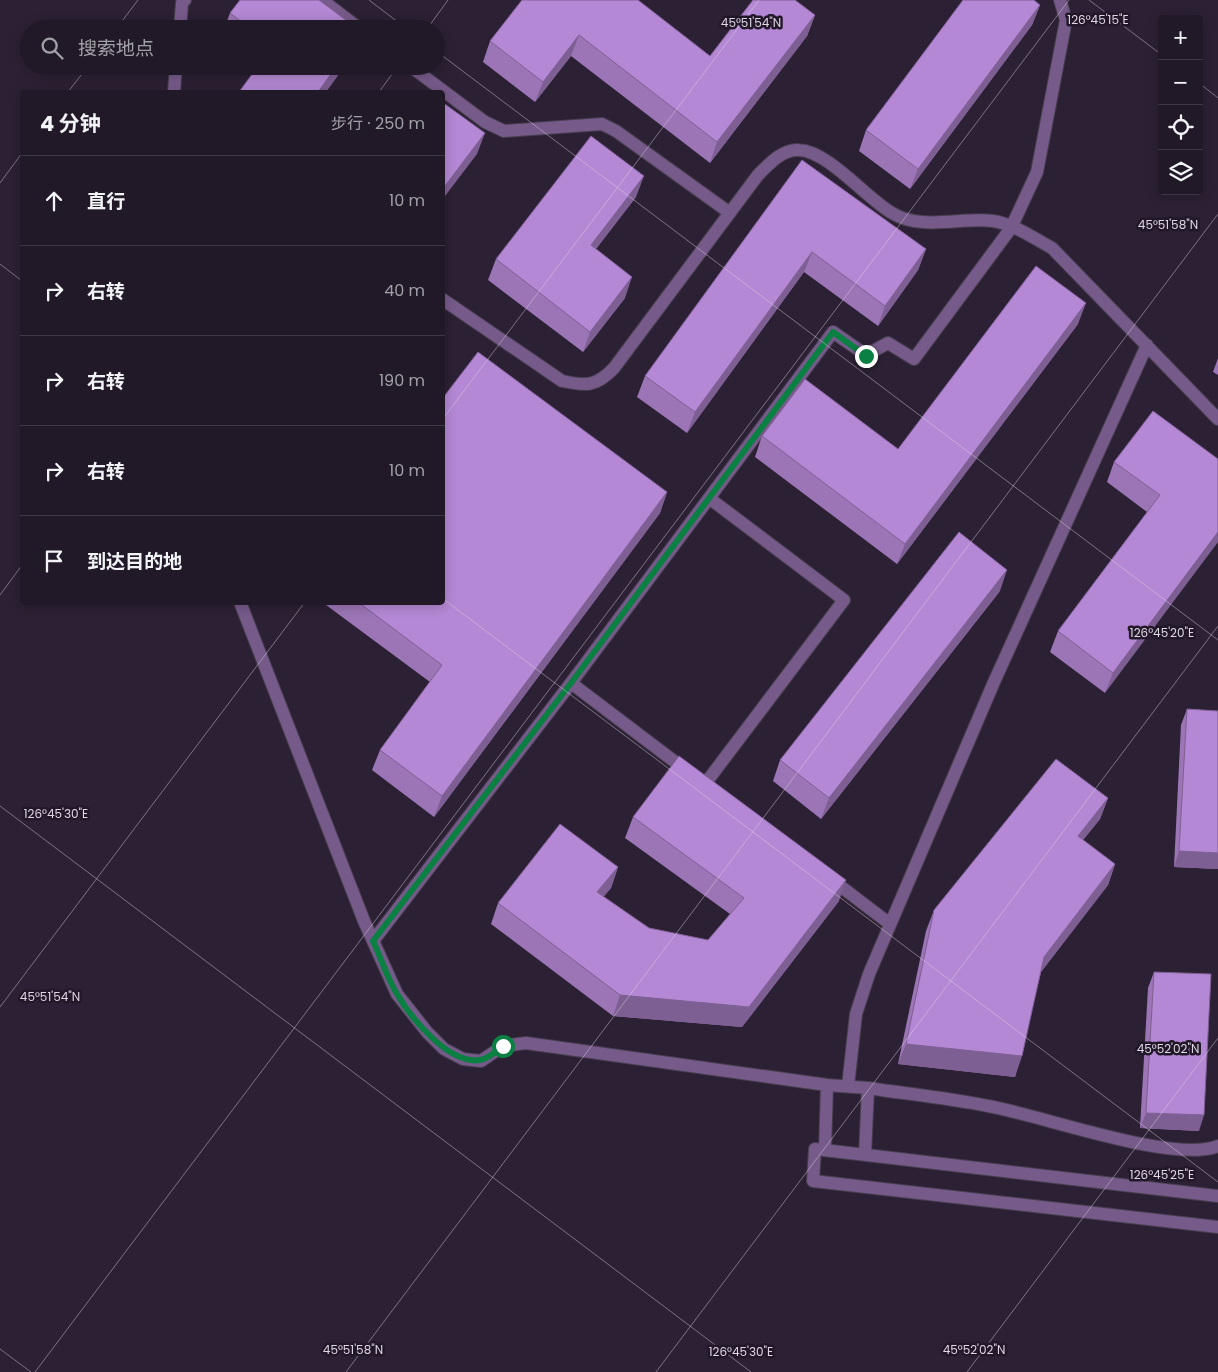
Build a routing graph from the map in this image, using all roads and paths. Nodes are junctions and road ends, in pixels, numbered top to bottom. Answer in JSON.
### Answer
{"nodes":[{"id":1,"x":185,"y":0,"type":"edge"},
{"id":2,"x":322,"y":0,"type":"edge"},
{"id":3,"x":1060,"y":0,"type":"edge"},
{"id":4,"x":181,"y":20,"type":"edge"},
{"id":5,"x":348,"y":20,"type":"edge"},
{"id":6,"x":175,"y":75,"type":"edge"},
{"id":7,"x":422,"y":75,"type":"edge"},
{"id":8,"x":174,"y":90,"type":"edge"},
{"id":9,"x":442,"y":90,"type":"edge"},
{"id":10,"x":445,"y":92,"type":"edge"},
{"id":11,"x":730,"y":213,"type":"junction"},
{"id":12,"x":1011,"y":228,"type":"junction"},
{"id":13,"x":445,"y":301,"type":"edge"},
{"id":14,"x":1147,"y":345,"type":"junction"},
{"id":15,"x":1218,"y":419,"type":"edge"},
{"id":16,"x":709,"y":498,"type":"junction"},
{"id":17,"x":241,"y":605,"type":"edge"},
{"id":18,"x":571,"y":683,"type":"junction"},
{"id":19,"x":821,"y":872,"type":"edge"},
{"id":20,"x":890,"y":924,"type":"junction"},
{"id":21,"x":373,"y":941,"type":"junction"},
{"id":22,"x":827,"y":1085,"type":"junction"},
{"id":23,"x":848,"y":1086,"type":"junction"},
{"id":24,"x":868,"y":1088,"type":"junction"},
{"id":25,"x":1218,"y":1146,"type":"edge"},
{"id":26,"x":825,"y":1150,"type":"junction"},
{"id":27,"x":865,"y":1155,"type":"junction"},
{"id":28,"x":1218,"y":1196,"type":"edge"},
{"id":29,"x":1218,"y":1226,"type":"edge"}],
"edges":[{"from":1,"to":4,"type":"street"},
{"from":2,"to":5,"type":"street"},
{"from":3,"to":12,"type":"street"},
{"from":6,"to":8,"type":"street"},
{"from":7,"to":9,"type":"street"},
{"from":10,"to":11,"type":"street"},
{"from":11,"to":12,"type":"street"},
{"from":11,"to":13,"type":"street"},
{"from":12,"to":14,"type":"street"},
{"from":12,"to":16,"type":"street"},
{"from":14,"to":15,"type":"street"},
{"from":14,"to":20,"type":"street"},
{"from":16,"to":18,"type":"street"},
{"from":16,"to":18,"type":"street"},
{"from":17,"to":21,"type":"street"},
{"from":18,"to":21,"type":"street"},
{"from":19,"to":20,"type":"street"},
{"from":20,"to":23,"type":"street"},
{"from":21,"to":22,"type":"street"},
{"from":22,"to":23,"type":"street"},
{"from":22,"to":26,"type":"street"},
{"from":23,"to":24,"type":"street"},
{"from":24,"to":25,"type":"street"},
{"from":24,"to":27,"type":"street"},
{"from":26,"to":27,"type":"street"},
{"from":26,"to":29,"type":"street"},
{"from":27,"to":28,"type":"street"}]}
